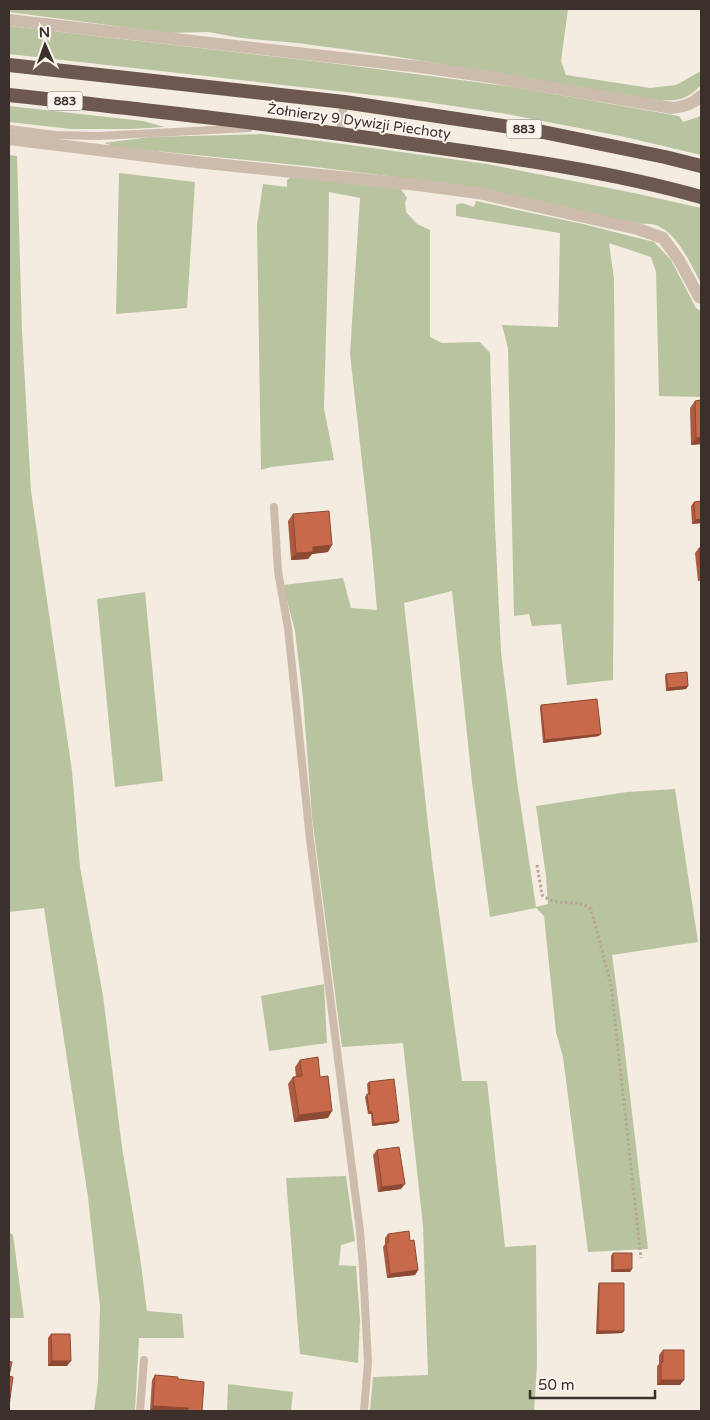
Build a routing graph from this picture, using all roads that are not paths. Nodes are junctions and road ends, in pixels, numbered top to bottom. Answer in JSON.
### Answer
{"nodes":[{"id":1,"x":9,"y":20,"type":"edge"},
{"id":2,"x":9,"y":65,"type":"edge"},
{"id":3,"x":9,"y":95,"type":"edge"},
{"id":4,"x":701,"y":96,"type":"edge"},
{"id":5,"x":344,"y":102,"type":"junction"},
{"id":6,"x":288,"y":127,"type":"junction"},
{"id":7,"x":9,"y":129,"type":"edge"},
{"id":8,"x":340,"y":134,"type":"junction"},
{"id":9,"x":9,"y":139,"type":"edge"},
{"id":10,"x":701,"y":166,"type":"edge"},
{"id":11,"x":701,"y":197,"type":"edge"},
{"id":12,"x":701,"y":298,"type":"edge"},
{"id":13,"x":274,"y":507,"type":"dead end"},
{"id":14,"x":144,"y":1360,"type":"dead end"},
{"id":15,"x":140,"y":1411,"type":"edge"},
{"id":16,"x":364,"y":1411,"type":"edge"}],
"edges":[{"from":1,"to":4,"type":"street"},
{"from":2,"to":5,"type":"highway","name":"Żołnierzy 9 Dywizji Piechoty","number":"883"},
{"from":3,"to":6,"type":"highway","name":"Żołnierzy 9 Dywizji Piechoty","number":"883"},
{"from":5,"to":8,"type":"lane"},
{"from":5,"to":10,"type":"highway","name":"Żołnierzy 9 Dywizji Piechoty","number":"883"},
{"from":6,"to":7,"type":"lane"},
{"from":6,"to":8,"type":"highway","name":"Żołnierzy 9 Dywizji Piechoty","number":"883"},
{"from":8,"to":11,"type":"highway","name":"Żołnierzy 9 Dywizji Piechoty","number":"883"},
{"from":9,"to":12,"type":"street"},
{"from":13,"to":16,"type":"lane"},
{"from":14,"to":15,"type":"lane"}]}
